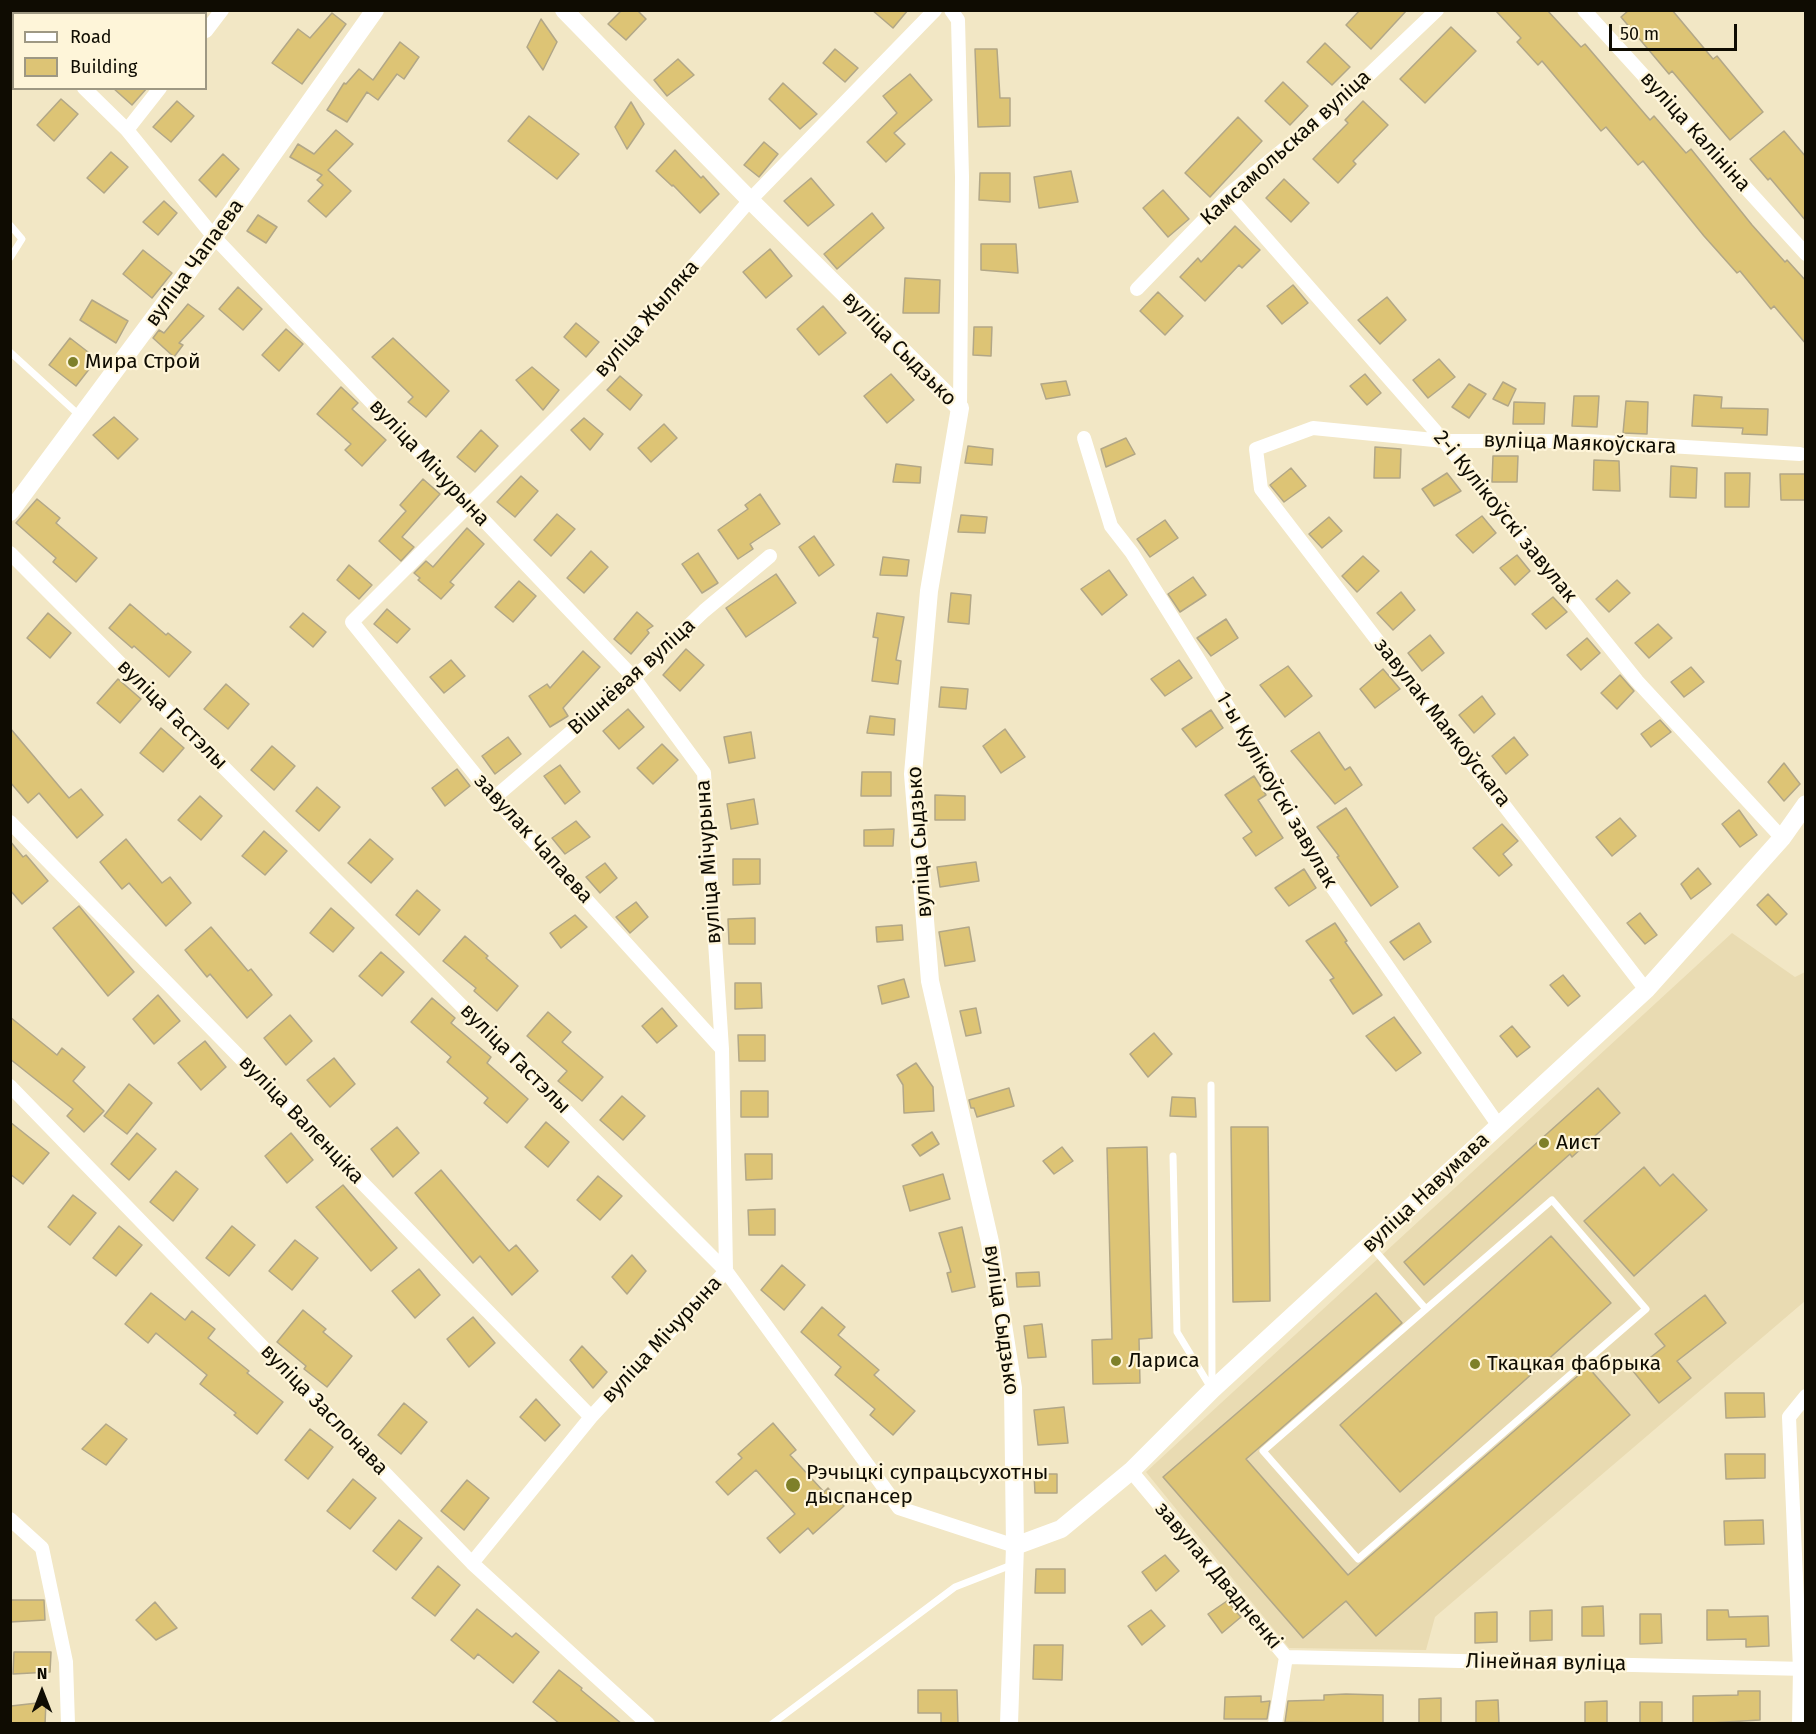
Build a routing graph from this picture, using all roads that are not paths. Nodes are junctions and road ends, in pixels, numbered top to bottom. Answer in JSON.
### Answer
{"nodes":[{"id":1,"x":222,"y":10,"type":"edge"},
{"id":2,"x":375,"y":10,"type":"edge"},
{"id":3,"x":564,"y":10,"type":"edge"},
{"id":4,"x":935,"y":10,"type":"edge"},
{"id":5,"x":951,"y":10,"type":"edge"},
{"id":6,"x":1437,"y":10,"type":"edge"},
{"id":7,"x":1584,"y":10,"type":"edge"},
{"id":8,"x":207,"y":30,"type":"edge"},
{"id":9,"x":86,"y":90,"type":"edge"},
{"id":10,"x":158,"y":90,"type":"edge"},
{"id":11,"x":127,"y":130,"type":"junction"},
{"id":12,"x":1228,"y":195,"type":"junction"},
{"id":13,"x":750,"y":200,"type":"junction"},
{"id":14,"x":10,"y":225,"type":"edge"},
{"id":15,"x":214,"y":237,"type":"junction"},
{"id":16,"x":1806,"y":254,"type":"edge"},
{"id":17,"x":10,"y":258,"type":"edge"},
{"id":18,"x":1137,"y":289,"type":"dead end"},
{"id":19,"x":10,"y":352,"type":"edge"},
{"id":20,"x":960,"y":408,"type":"junction"},
{"id":21,"x":81,"y":417,"type":"junction"},
{"id":22,"x":1084,"y":438,"type":"dead end"},
{"id":23,"x":1444,"y":441,"type":"junction"},
{"id":24,"x":1256,"y":449,"type":"joint"},
{"id":25,"x":1800,"y":454,"type":"dead end"},
{"id":26,"x":469,"y":507,"type":"junction"},
{"id":27,"x":10,"y":512,"type":"edge"},
{"id":28,"x":10,"y":553,"type":"edge"},
{"id":29,"x":770,"y":556,"type":"dead end"},
{"id":30,"x":352,"y":622,"type":"joint"},
{"id":31,"x":634,"y":678,"type":"junction"},
{"id":32,"x":494,"y":798,"type":"junction"},
{"id":33,"x":1806,"y":804,"type":"edge"},
{"id":34,"x":10,"y":822,"type":"edge"},
{"id":35,"x":1782,"y":838,"type":"junction"},
{"id":36,"x":1646,"y":990,"type":"junction"},
{"id":37,"x":722,"y":1049,"type":"junction"},
{"id":38,"x":1211,"y":1084,"type":"dead end"},
{"id":39,"x":10,"y":1086,"type":"edge"},
{"id":40,"x":1499,"y":1126,"type":"junction"},
{"id":41,"x":1173,"y":1156,"type":"dead end"},
{"id":42,"x":1370,"y":1245,"type":"junction"},
{"id":43,"x":726,"y":1271,"type":"junction"},
{"id":44,"x":1426,"y":1309,"type":"junction"},
{"id":45,"x":1212,"y":1390,"type":"junction"},
{"id":46,"x":1806,"y":1396,"type":"edge"},
{"id":47,"x":591,"y":1417,"type":"junction"},
{"id":48,"x":1131,"y":1471,"type":"junction"},
{"id":49,"x":10,"y":1519,"type":"edge"},
{"id":50,"x":1015,"y":1555,"type":"junction"},
{"id":51,"x":472,"y":1563,"type":"junction"},
{"id":52,"x":1286,"y":1657,"type":"junction"},
{"id":53,"x":1803,"y":1669,"type":"edge"},
{"id":54,"x":69,"y":1724,"type":"edge"},
{"id":55,"x":648,"y":1724,"type":"edge"},
{"id":56,"x":772,"y":1724,"type":"edge"},
{"id":57,"x":1010,"y":1724,"type":"edge"},
{"id":58,"x":1275,"y":1724,"type":"edge"},
{"id":59,"x":1799,"y":1724,"type":"edge"}],
"edges":[{"from":1,"to":8,"type":"street"},
{"from":2,"to":15,"type":"street","name":"вуліца Чапаева"},
{"from":3,"to":13,"type":"street","name":"вуліца Сыдзько"},
{"from":4,"to":13,"type":"street","name":"вуліца Жыляка"},
{"from":5,"to":20,"type":"street"},
{"from":6,"to":12,"type":"street","name":"Камсамольская вуліца"},
{"from":7,"to":16,"type":"street","name":"вуліца Калініна"},
{"from":9,"to":11,"type":"street","name":"вуліца Мічурына"},
{"from":10,"to":11,"type":"street"},
{"from":11,"to":15,"type":"street","name":"вуліца Мічурына"},
{"from":12,"to":18,"type":"street","name":"Камсамольская вуліца"},
{"from":12,"to":23,"type":"street","name":"2-і Кулікоўскі завулак"},
{"from":13,"to":20,"type":"street","name":"вуліца Сыдзько"},
{"from":13,"to":26,"type":"street","name":"вуліца Жыляка"},
{"from":14,"to":17,"type":"lane"},
{"from":15,"to":21,"type":"street","name":"вуліца Чапаева"},
{"from":15,"to":26,"type":"street","name":"вуліца Мічурына"},
{"from":19,"to":21,"type":"lane"},
{"from":20,"to":50,"type":"street","name":"вуліца Сыдзько"},
{"from":21,"to":27,"type":"street","name":"вуліца Чапаева"},
{"from":22,"to":40,"type":"street","name":"1-ы Кулікоўскі завулак"},
{"from":23,"to":24,"type":"street","name":"вуліца Маякоўскага"},
{"from":23,"to":25,"type":"street","name":"вуліца Маякоўскага"},
{"from":23,"to":35,"type":"street","name":"2-і Кулікоўскі завулак"},
{"from":24,"to":36,"type":"street","name":"завулак Маякоўскага"},
{"from":26,"to":30,"type":"street","name":"вуліца Жыляка"},
{"from":26,"to":31,"type":"street","name":"вуліца Мічурына"},
{"from":28,"to":43,"type":"street","name":"вуліца Гастэлы"},
{"from":29,"to":31,"type":"street","name":"Вішнёвая вуліца"},
{"from":30,"to":32,"type":"street","name":"завулак Чапаева"},
{"from":31,"to":32,"type":"street","name":"Вішнёвая вуліца"},
{"from":31,"to":37,"type":"street","name":"вуліца Мічурына"},
{"from":32,"to":37,"type":"street","name":"завулак Чапаева"},
{"from":33,"to":35,"type":"street","name":"вуліца Навумава"},
{"from":34,"to":47,"type":"street","name":"вуліца Валенціка"},
{"from":35,"to":36,"type":"street","name":"вуліца Навумава"},
{"from":36,"to":40,"type":"street","name":"вуліца Навумава"},
{"from":37,"to":43,"type":"street","name":"вуліца Мічурына"},
{"from":38,"to":45,"type":"lane"},
{"from":39,"to":51,"type":"street","name":"вуліца Заслонава"},
{"from":40,"to":42,"type":"street","name":"вуліца Навумава"},
{"from":41,"to":45,"type":"lane"},
{"from":42,"to":44,"type":"lane"},
{"from":42,"to":45,"type":"street","name":"вуліца Навумава"},
{"from":43,"to":47,"type":"street","name":"вуліца Мічурына"},
{"from":43,"to":50,"type":"street","name":"вуліца Гастэлы"},
{"from":44,"to":44,"type":"lane"},
{"from":45,"to":48,"type":"street","name":"вуліца Навумава"},
{"from":46,"to":53,"type":"street"},
{"from":47,"to":51,"type":"street","name":"вуліца Мічурына"},
{"from":48,"to":50,"type":"street","name":"вуліца Навумава"},
{"from":48,"to":52,"type":"street","name":"завулак Двадненкі"},
{"from":49,"to":54,"type":"street"},
{"from":50,"to":56,"type":"lane"},
{"from":50,"to":57,"type":"street","name":"вуліца Сыдзько"},
{"from":51,"to":55,"type":"street","name":"вуліца Заслонава"},
{"from":52,"to":53,"type":"street","name":"Лінейная вуліца"},
{"from":52,"to":58,"type":"street","name":"завулак Двадненкі"},
{"from":53,"to":59,"type":"street"}]}
